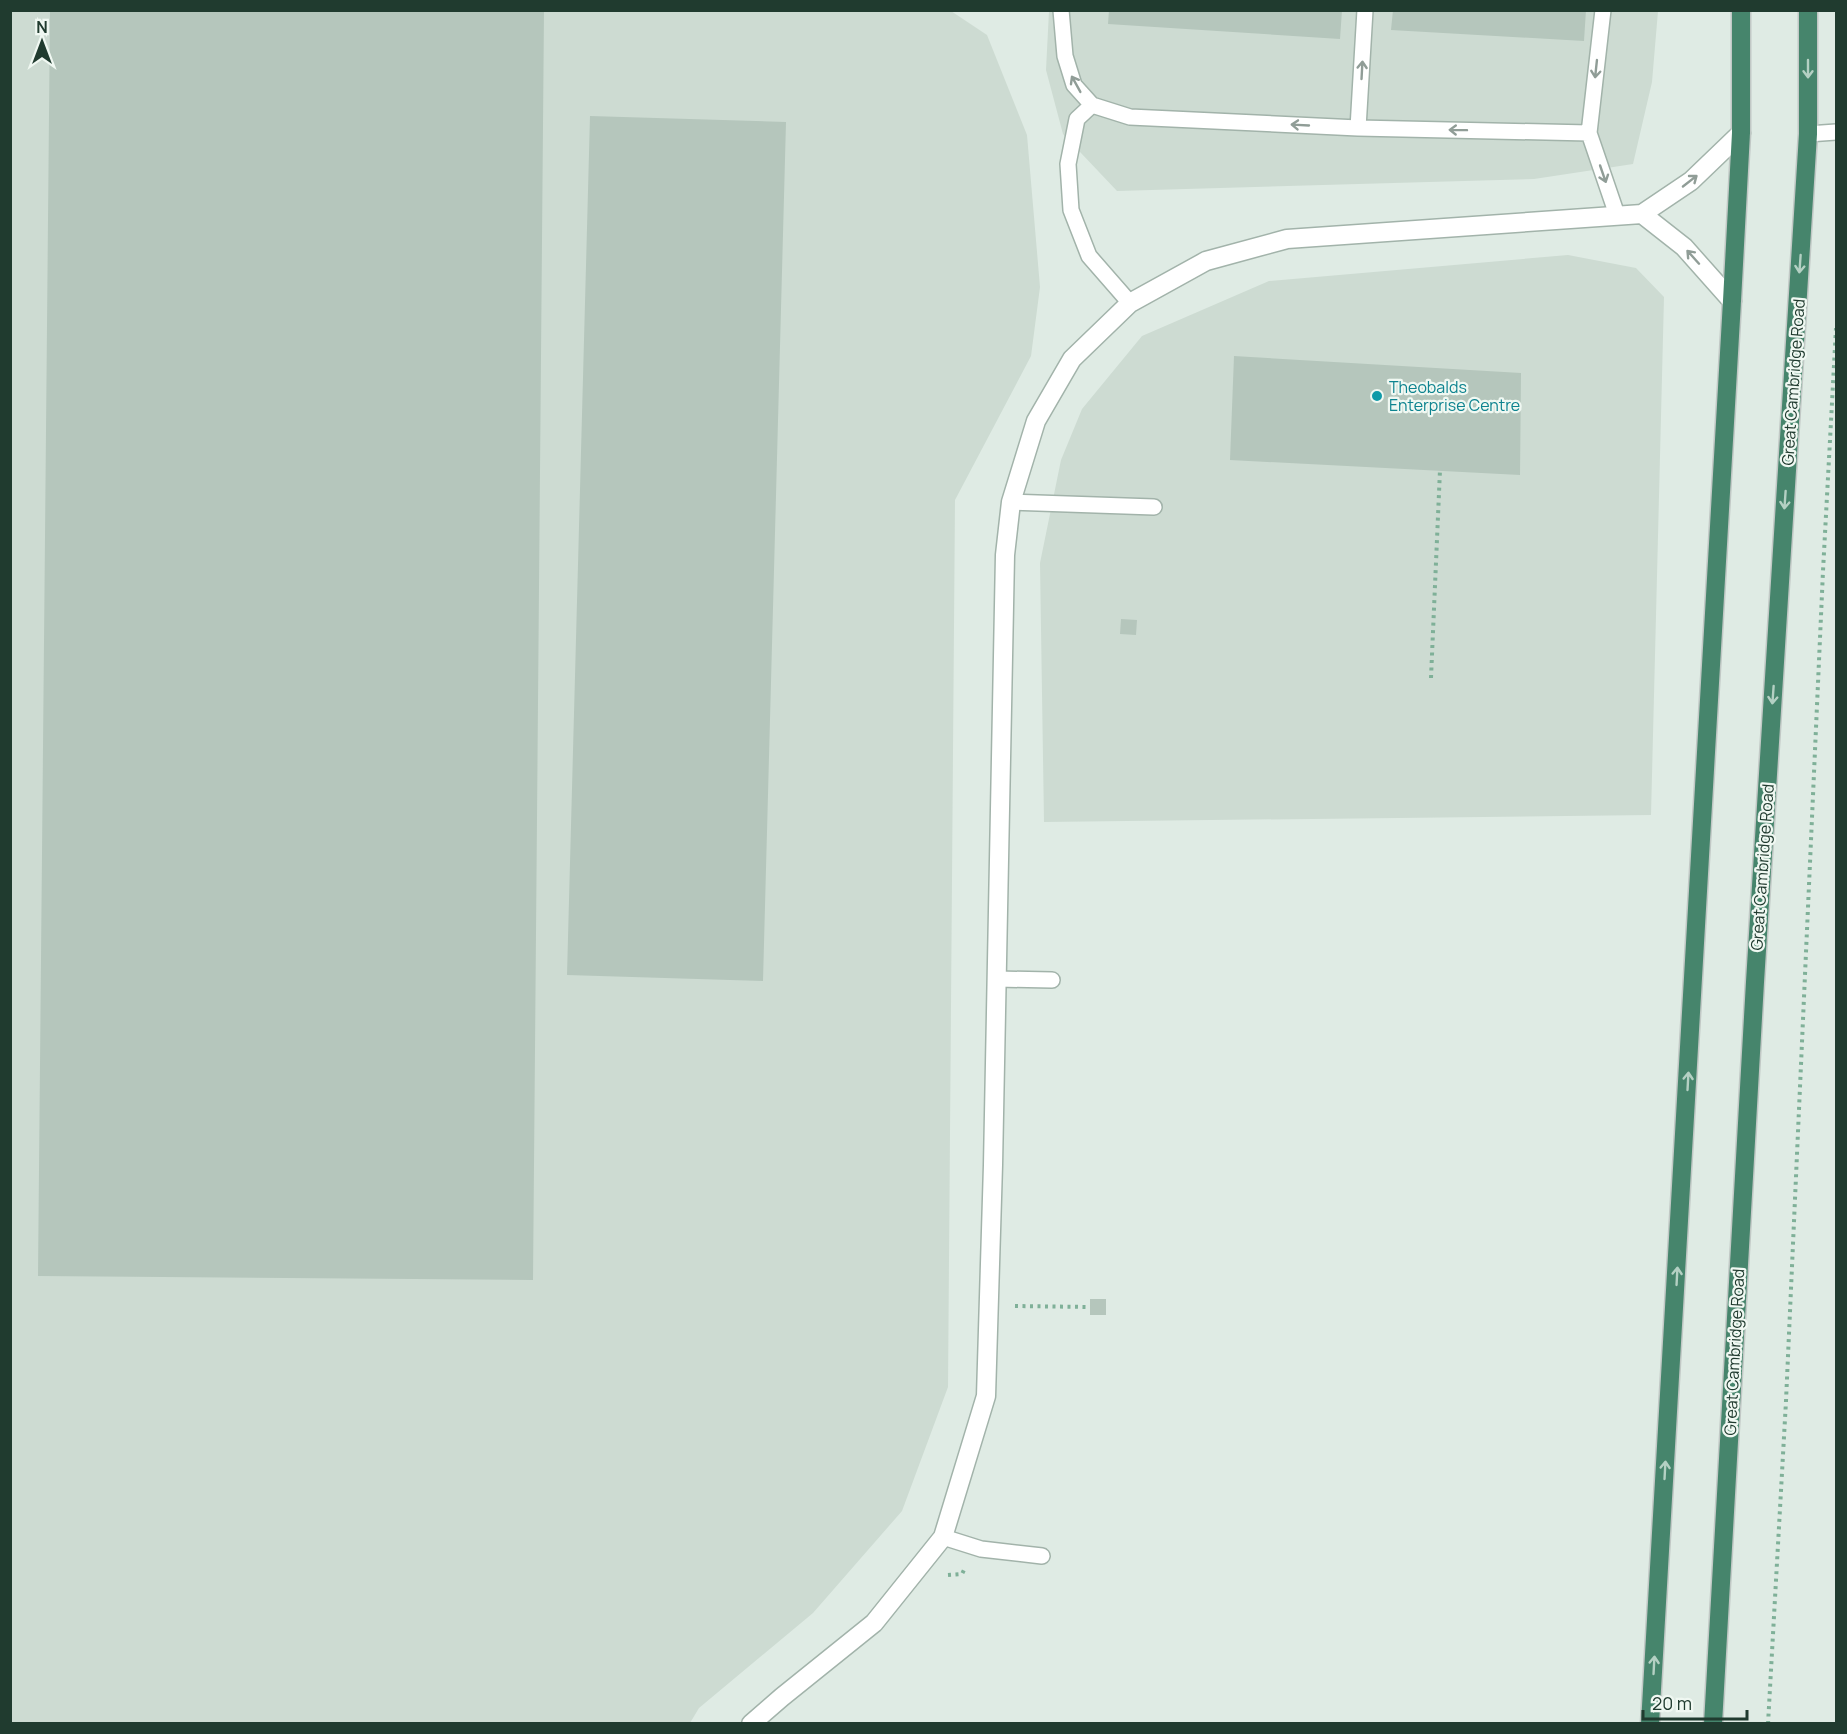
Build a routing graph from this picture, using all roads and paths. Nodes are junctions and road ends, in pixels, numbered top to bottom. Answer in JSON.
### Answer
{"nodes":[{"id":1,"x":1061,"y":10,"type":"edge"},
{"id":2,"x":1365,"y":10,"type":"edge"},
{"id":3,"x":1602,"y":10,"type":"edge"},
{"id":4,"x":1741,"y":10,"type":"edge"},
{"id":5,"x":1808,"y":10,"type":"edge"},
{"id":6,"x":1092,"y":105,"type":"junction"},
{"id":7,"x":1358,"y":128,"type":"junction"},
{"id":8,"x":1836,"y":132,"type":"edge"},
{"id":9,"x":1589,"y":133,"type":"junction"},
{"id":10,"x":1741,"y":133,"type":"junction"},
{"id":11,"x":1808,"y":134,"type":"junction"},
{"id":12,"x":1642,"y":214,"type":"junction"},
{"id":13,"x":1617,"y":215,"type":"junction"},
{"id":14,"x":1732,"y":301,"type":"junction"},
{"id":15,"x":1130,"y":303,"type":"junction"},
{"id":16,"x":1836,"y":328,"type":"edge"},
{"id":17,"x":1440,"y":470,"type":"dead end"},
{"id":18,"x":1011,"y":502,"type":"junction"},
{"id":19,"x":1154,"y":507,"type":"dead end"},
{"id":20,"x":1431,"y":678,"type":"dead end"},
{"id":21,"x":997,"y":979,"type":"junction"},
{"id":22,"x":1052,"y":980,"type":"dead end"},
{"id":23,"x":989,"y":1306,"type":"junction"},
{"id":24,"x":1090,"y":1307,"type":"dead end"},
{"id":25,"x":943,"y":1537,"type":"junction"},
{"id":26,"x":1042,"y":1556,"type":"dead end"},
{"id":27,"x":751,"y":1724,"type":"edge"},
{"id":28,"x":1650,"y":1724,"type":"edge"},
{"id":29,"x":1713,"y":1724,"type":"edge"},
{"id":30,"x":1768,"y":1724,"type":"edge"}],
"edges":[{"from":6,"to":1,"type":"lane","one_way":true},
{"from":7,"to":2,"type":"lane","one_way":true},
{"from":3,"to":9,"type":"lane","one_way":true},
{"from":4,"to":10,"type":"highway"},
{"from":5,"to":11,"type":"highway","name":"Great Cambridge Road","one_way":true},
{"from":7,"to":6,"type":"lane","one_way":true},
{"from":6,"to":15,"type":"lane"},
{"from":9,"to":7,"type":"lane","one_way":true},
{"from":8,"to":11,"type":"lane"},
{"from":9,"to":13,"type":"lane","one_way":true},
{"from":12,"to":10,"type":"street","one_way":true},
{"from":10,"to":14,"type":"highway"},
{"from":11,"to":29,"type":"highway","name":"Great Cambridge Road","one_way":true},
{"from":12,"to":13,"type":"street"},
{"from":14,"to":12,"type":"street","one_way":true},
{"from":13,"to":15,"type":"street"},
{"from":28,"to":14,"type":"highway","one_way":true},
{"from":15,"to":18,"type":"street"},
{"from":16,"to":30,"type":"path"},
{"from":17,"to":20,"type":"path"},
{"from":18,"to":19,"type":"lane"},
{"from":18,"to":21,"type":"street"},
{"from":21,"to":22,"type":"lane"},
{"from":21,"to":23,"type":"street"},
{"from":23,"to":24,"type":"path"},
{"from":23,"to":25,"type":"street"},
{"from":25,"to":26,"type":"lane"},
{"from":25,"to":27,"type":"street"}]}
